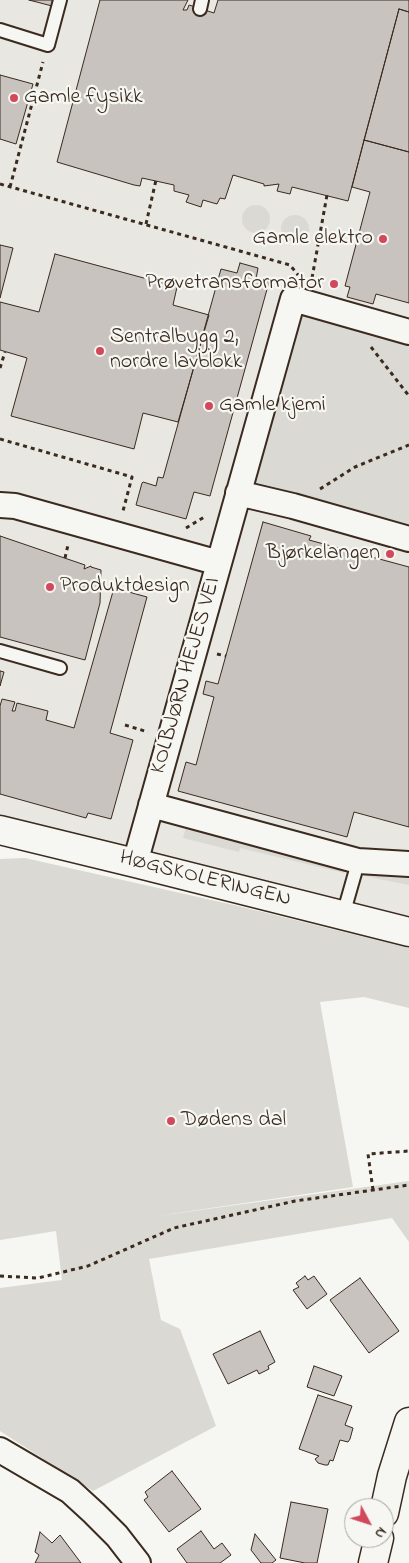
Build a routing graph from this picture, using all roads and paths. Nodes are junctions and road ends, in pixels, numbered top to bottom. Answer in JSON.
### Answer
{"nodes":[{"id":1,"x":60,"y":0,"type":"edge"},
{"id":2,"x":0,"y":30,"type":"edge"},
{"id":3,"x":48,"y":45,"type":"junction"},
{"id":4,"x":156,"y":180,"type":"dead end"},
{"id":5,"x":0,"y":184,"type":"edge"},
{"id":6,"x":10,"y":187,"type":"junction"},
{"id":7,"x":327,"y":195,"type":"dead end"},
{"id":8,"x":146,"y":224,"type":"junction"},
{"id":9,"x":290,"y":265,"type":"dead end"},
{"id":10,"x":311,"y":281,"type":"dead end"},
{"id":11,"x":346,"y":315,"type":"junction"},
{"id":12,"x":409,"y":332,"type":"edge"},
{"id":13,"x":5,"y":352,"type":"dead end"},
{"id":14,"x":0,"y":368,"type":"edge"},
{"id":15,"x":409,"y":396,"type":"edge"},
{"id":16,"x":0,"y":439,"type":"edge"},
{"id":17,"x":409,"y":445,"type":"edge"},
{"id":18,"x":238,"y":493,"type":"junction"},
{"id":19,"x":0,"y":505,"type":"edge"},
{"id":20,"x":293,"y":506,"type":"junction"},
{"id":21,"x":117,"y":534,"type":"junction"},
{"id":22,"x":409,"y":540,"type":"edge"},
{"id":23,"x":219,"y":563,"type":"junction"},
{"id":24,"x":0,"y":651,"type":"edge"},
{"id":25,"x":60,"y":668,"type":"dead end"},
{"id":26,"x":151,"y":805,"type":"junction"},
{"id":27,"x":0,"y":830,"type":"edge"},
{"id":28,"x":135,"y":862,"type":"junction"},
{"id":29,"x":409,"y":864,"type":"edge"},
{"id":30,"x":355,"y":873,"type":"dead end"},
{"id":31,"x":343,"y":915,"type":"junction"},
{"id":32,"x":409,"y":932,"type":"edge"},
{"id":33,"x":409,"y":1151,"type":"edge"},
{"id":34,"x":409,"y":1185,"type":"edge"},
{"id":35,"x":373,"y":1190,"type":"junction"},
{"id":36,"x":0,"y":1276,"type":"edge"},
{"id":37,"x":409,"y":1422,"type":"edge"},
{"id":38,"x":0,"y":1450,"type":"edge"},
{"id":39,"x":387,"y":1498,"type":"edge"},
{"id":40,"x":377,"y":1548,"type":"edge"},
{"id":41,"x":138,"y":1563,"type":"edge"},
{"id":42,"x":374,"y":1563,"type":"edge"}],
"edges":[{"from":1,"to":3,"type":"lane"},
{"from":2,"to":3,"type":"lane"},
{"from":3,"to":6,"type":"path"},
{"from":4,"to":8,"type":"path"},
{"from":5,"to":6,"type":"path"},
{"from":6,"to":8,"type":"path"},
{"from":7,"to":10,"type":"path"},
{"from":8,"to":9,"type":"path"},
{"from":11,"to":12,"type":"street"},
{"from":11,"to":15,"type":"path"},
{"from":11,"to":18,"type":"street"},
{"from":13,"to":14,"type":"path"},
{"from":16,"to":21,"type":"path"},
{"from":17,"to":20,"type":"path"},
{"from":18,"to":20,"type":"street"},
{"from":18,"to":23,"type":"street"},
{"from":19,"to":21,"type":"street","name":"KOLBJØRN HEJES VEI"},
{"from":20,"to":22,"type":"street"},
{"from":21,"to":23,"type":"street","name":"KOLBJØRN HEJES VEI"},
{"from":23,"to":26,"type":"street","name":"KOLBJØRN HEJES VEI"},
{"from":24,"to":25,"type":"lane"},
{"from":26,"to":28,"type":"street","name":"KOLBJØRN HEJES VEI"},
{"from":26,"to":29,"type":"street"},
{"from":27,"to":28,"type":"street","name":"HØGSKOLERINGEN"},
{"from":28,"to":31,"type":"street","name":"HØGSKOLERINGEN"},
{"from":30,"to":31,"type":"lane"},
{"from":31,"to":32,"type":"street","name":"HØGSKOLERINGEN"},
{"from":33,"to":35,"type":"path"},
{"from":34,"to":35,"type":"path"},
{"from":35,"to":36,"type":"path"},
{"from":37,"to":39,"type":"street"},
{"from":38,"to":41,"type":"street"},
{"from":40,"to":42,"type":"street"}]}
